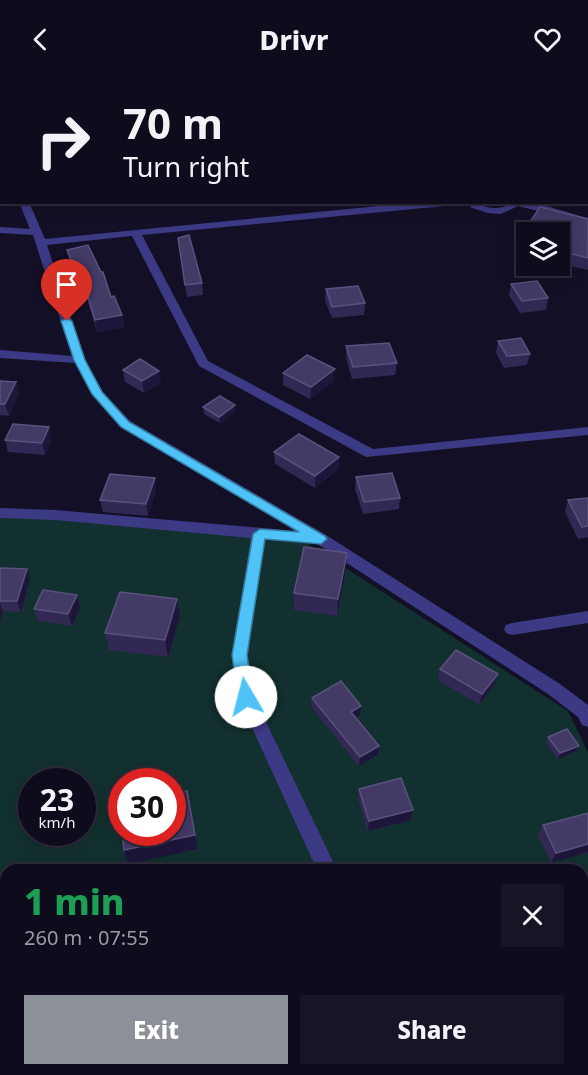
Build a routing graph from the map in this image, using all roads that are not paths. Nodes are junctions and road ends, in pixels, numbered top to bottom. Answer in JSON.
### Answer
{"nodes":[{"id":1,"x":25,"y":204,"type":"edge"},
{"id":2,"x":435,"y":204,"type":"edge"},
{"id":3,"x":473,"y":204,"type":"edge"},
{"id":4,"x":516,"y":204,"type":"edge"},
{"id":5,"x":521,"y":204,"type":"edge"},
{"id":6,"x":588,"y":221,"type":"edge"},
{"id":7,"x":0,"y":230,"type":"edge"},
{"id":8,"x":136,"y":234,"type":"junction"},
{"id":9,"x":38,"y":237,"type":"junction"},
{"id":10,"x":0,"y":354,"type":"edge"},
{"id":11,"x":79,"y":360,"type":"junction"},
{"id":12,"x":588,"y":431,"type":"edge"},
{"id":13,"x":0,"y":513,"type":"edge"},
{"id":14,"x":260,"y":534,"type":"junction"},
{"id":15,"x":321,"y":539,"type":"junction"},
{"id":16,"x":588,"y":617,"type":"edge"},
{"id":17,"x":512,"y":629,"type":"dead end"},
{"id":18,"x":588,"y":720,"type":"edge"},
{"id":19,"x":324,"y":864,"type":"edge"}],
"edges":[{"from":1,"to":9,"type":"street"},
{"from":2,"to":8,"type":"street"},
{"from":3,"to":4,"type":"street"},
{"from":5,"to":6,"type":"street"},
{"from":7,"to":9,"type":"street"},
{"from":8,"to":9,"type":"street"},
{"from":8,"to":12,"type":"street"},
{"from":9,"to":11,"type":"street"},
{"from":10,"to":11,"type":"street"},
{"from":11,"to":15,"type":"street"},
{"from":13,"to":14,"type":"street"},
{"from":14,"to":15,"type":"street"},
{"from":14,"to":19,"type":"street"},
{"from":15,"to":18,"type":"street"},
{"from":16,"to":17,"type":"street"}]}
